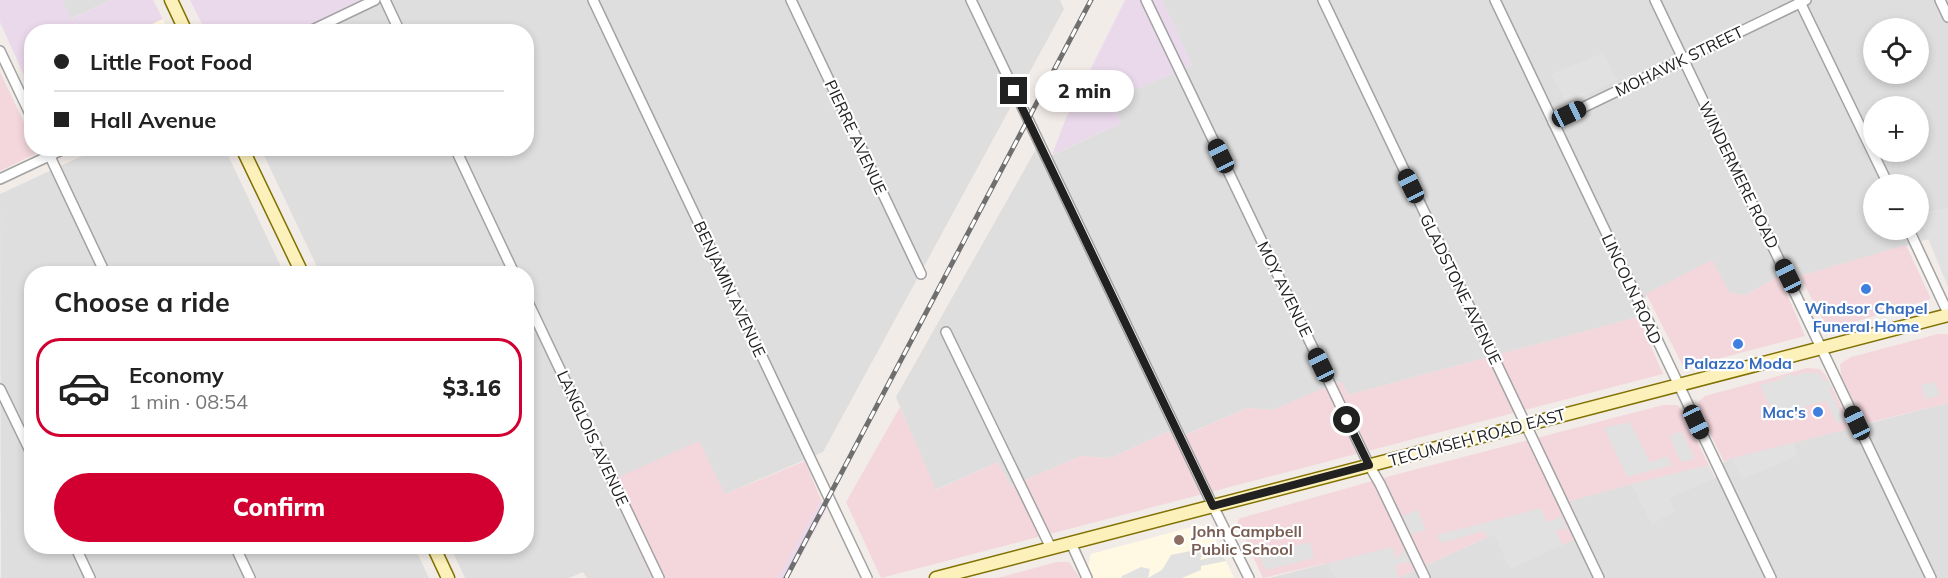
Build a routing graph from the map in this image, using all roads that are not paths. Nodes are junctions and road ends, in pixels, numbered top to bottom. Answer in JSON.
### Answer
{"nodes":[{"id":1,"x":171,"y":0,"type":"edge"},
{"id":2,"x":375,"y":0,"type":"edge"},
{"id":3,"x":385,"y":0,"type":"edge"},
{"id":4,"x":593,"y":0,"type":"edge"},
{"id":5,"x":790,"y":0,"type":"edge"},
{"id":6,"x":971,"y":0,"type":"edge"},
{"id":7,"x":1146,"y":0,"type":"edge"},
{"id":8,"x":1323,"y":0,"type":"edge"},
{"id":9,"x":1495,"y":0,"type":"edge"},
{"id":10,"x":1655,"y":0,"type":"edge"},
{"id":11,"x":1940,"y":0,"type":"edge"},
{"id":12,"x":1802,"y":1,"type":"edge"},
{"id":13,"x":1948,"y":17,"type":"edge"},
{"id":14,"x":182,"y":24,"type":"edge"},
{"id":15,"x":325,"y":24,"type":"edge"},
{"id":16,"x":396,"y":24,"type":"edge"},
{"id":17,"x":0,"y":51,"type":"edge"},
{"id":18,"x":1683,"y":59,"type":"junction"},
{"id":19,"x":24,"y":101,"type":"edge"},
{"id":20,"x":1553,"y":122,"type":"junction"},
{"id":21,"x":42,"y":156,"type":"edge"},
{"id":22,"x":49,"y":156,"type":"edge"},
{"id":23,"x":246,"y":156,"type":"edge"},
{"id":24,"x":459,"y":156,"type":"edge"},
{"id":25,"x":1883,"y":174,"type":"edge"},
{"id":26,"x":0,"y":179,"type":"edge"},
{"id":27,"x":1914,"y":240,"type":"edge"},
{"id":28,"x":102,"y":266,"type":"edge"},
{"id":29,"x":299,"y":266,"type":"edge"},
{"id":30,"x":511,"y":266,"type":"edge"},
{"id":31,"x":921,"y":274,"type":"dead end"},
{"id":32,"x":1948,"y":314,"type":"edge"},
{"id":33,"x":534,"y":315,"type":"edge"},
{"id":34,"x":946,"y":332,"type":"dead end"},
{"id":35,"x":1821,"y":348,"type":"junction"},
{"id":36,"x":1678,"y":385,"type":"junction"},
{"id":37,"x":0,"y":389,"type":"edge"},
{"id":38,"x":1526,"y":425,"type":"junction"},
{"id":39,"x":24,"y":438,"type":"edge"},
{"id":40,"x":1369,"y":465,"type":"junction"},
{"id":41,"x":1213,"y":506,"type":"junction"},
{"id":42,"x":1071,"y":543,"type":"junction"},
{"id":43,"x":1051,"y":548,"type":"junction"},
{"id":44,"x":79,"y":554,"type":"edge"},
{"id":45,"x":239,"y":554,"type":"edge"},
{"id":46,"x":437,"y":554,"type":"edge"},
{"id":47,"x":90,"y":578,"type":"edge"},
{"id":48,"x":250,"y":578,"type":"edge"},
{"id":49,"x":448,"y":578,"type":"edge"},
{"id":50,"x":659,"y":578,"type":"edge"},
{"id":51,"x":867,"y":578,"type":"edge"},
{"id":52,"x":936,"y":578,"type":"edge"},
{"id":53,"x":1087,"y":578,"type":"edge"},
{"id":54,"x":1249,"y":578,"type":"edge"},
{"id":55,"x":1425,"y":578,"type":"edge"},
{"id":56,"x":1599,"y":578,"type":"edge"},
{"id":57,"x":1771,"y":578,"type":"edge"},
{"id":58,"x":1931,"y":578,"type":"edge"}],
"edges":[{"from":1,"to":14,"type":"main road"},
{"from":2,"to":15,"type":"street"},
{"from":3,"to":16,"type":"street"},
{"from":4,"to":51,"type":"street","name":"BENJAMIN AVENUE"},
{"from":5,"to":31,"type":"street","name":"PIERRE AVENUE"},
{"from":6,"to":41,"type":"street"},
{"from":7,"to":40,"type":"street","name":"MOY AVENUE"},
{"from":8,"to":38,"type":"street","name":"GLADSTONE AVENUE"},
{"from":9,"to":20,"type":"street","name":"LINCOLN ROAD"},
{"from":10,"to":18,"type":"street","name":"WINDERMERE ROAD"},
{"from":11,"to":13,"type":"street"},
{"from":12,"to":18,"type":"street","name":"MOHAWK STREET"},
{"from":12,"to":25,"type":"street"},
{"from":17,"to":19,"type":"street"},
{"from":18,"to":20,"type":"street","name":"MOHAWK STREET"},
{"from":18,"to":35,"type":"street","name":"WINDERMERE ROAD"},
{"from":20,"to":36,"type":"street","name":"LINCOLN ROAD"},
{"from":21,"to":26,"type":"street"},
{"from":22,"to":28,"type":"street"},
{"from":23,"to":29,"type":"main road"},
{"from":24,"to":30,"type":"street"},
{"from":27,"to":32,"type":"street"},
{"from":32,"to":35,"type":"main road","name":"TECUMSEH ROAD EAST"},
{"from":33,"to":50,"type":"street","name":"LANGLOIS AVENUE"},
{"from":34,"to":43,"type":"street"},
{"from":35,"to":36,"type":"main road","name":"TECUMSEH ROAD EAST"},
{"from":35,"to":58,"type":"street","name":"WINDERMERE ROAD"},
{"from":36,"to":38,"type":"main road","name":"TECUMSEH ROAD EAST"},
{"from":36,"to":57,"type":"street","name":"LINCOLN ROAD"},
{"from":37,"to":39,"type":"street"},
{"from":38,"to":40,"type":"main road","name":"TECUMSEH ROAD EAST"},
{"from":38,"to":56,"type":"street","name":"GLADSTONE AVENUE"},
{"from":40,"to":41,"type":"main road","name":"TECUMSEH ROAD EAST"},
{"from":40,"to":55,"type":"street","name":"MOY AVENUE"},
{"from":41,"to":42,"type":"main road","name":"TECUMSEH ROAD EAST"},
{"from":41,"to":54,"type":"street"},
{"from":42,"to":43,"type":"main road","name":"TECUMSEH ROAD EAST"},
{"from":42,"to":53,"type":"street"},
{"from":43,"to":52,"type":"main road","name":"TECUMSEH ROAD EAST"},
{"from":44,"to":47,"type":"street"},
{"from":45,"to":48,"type":"street"},
{"from":46,"to":49,"type":"main road"}]}
